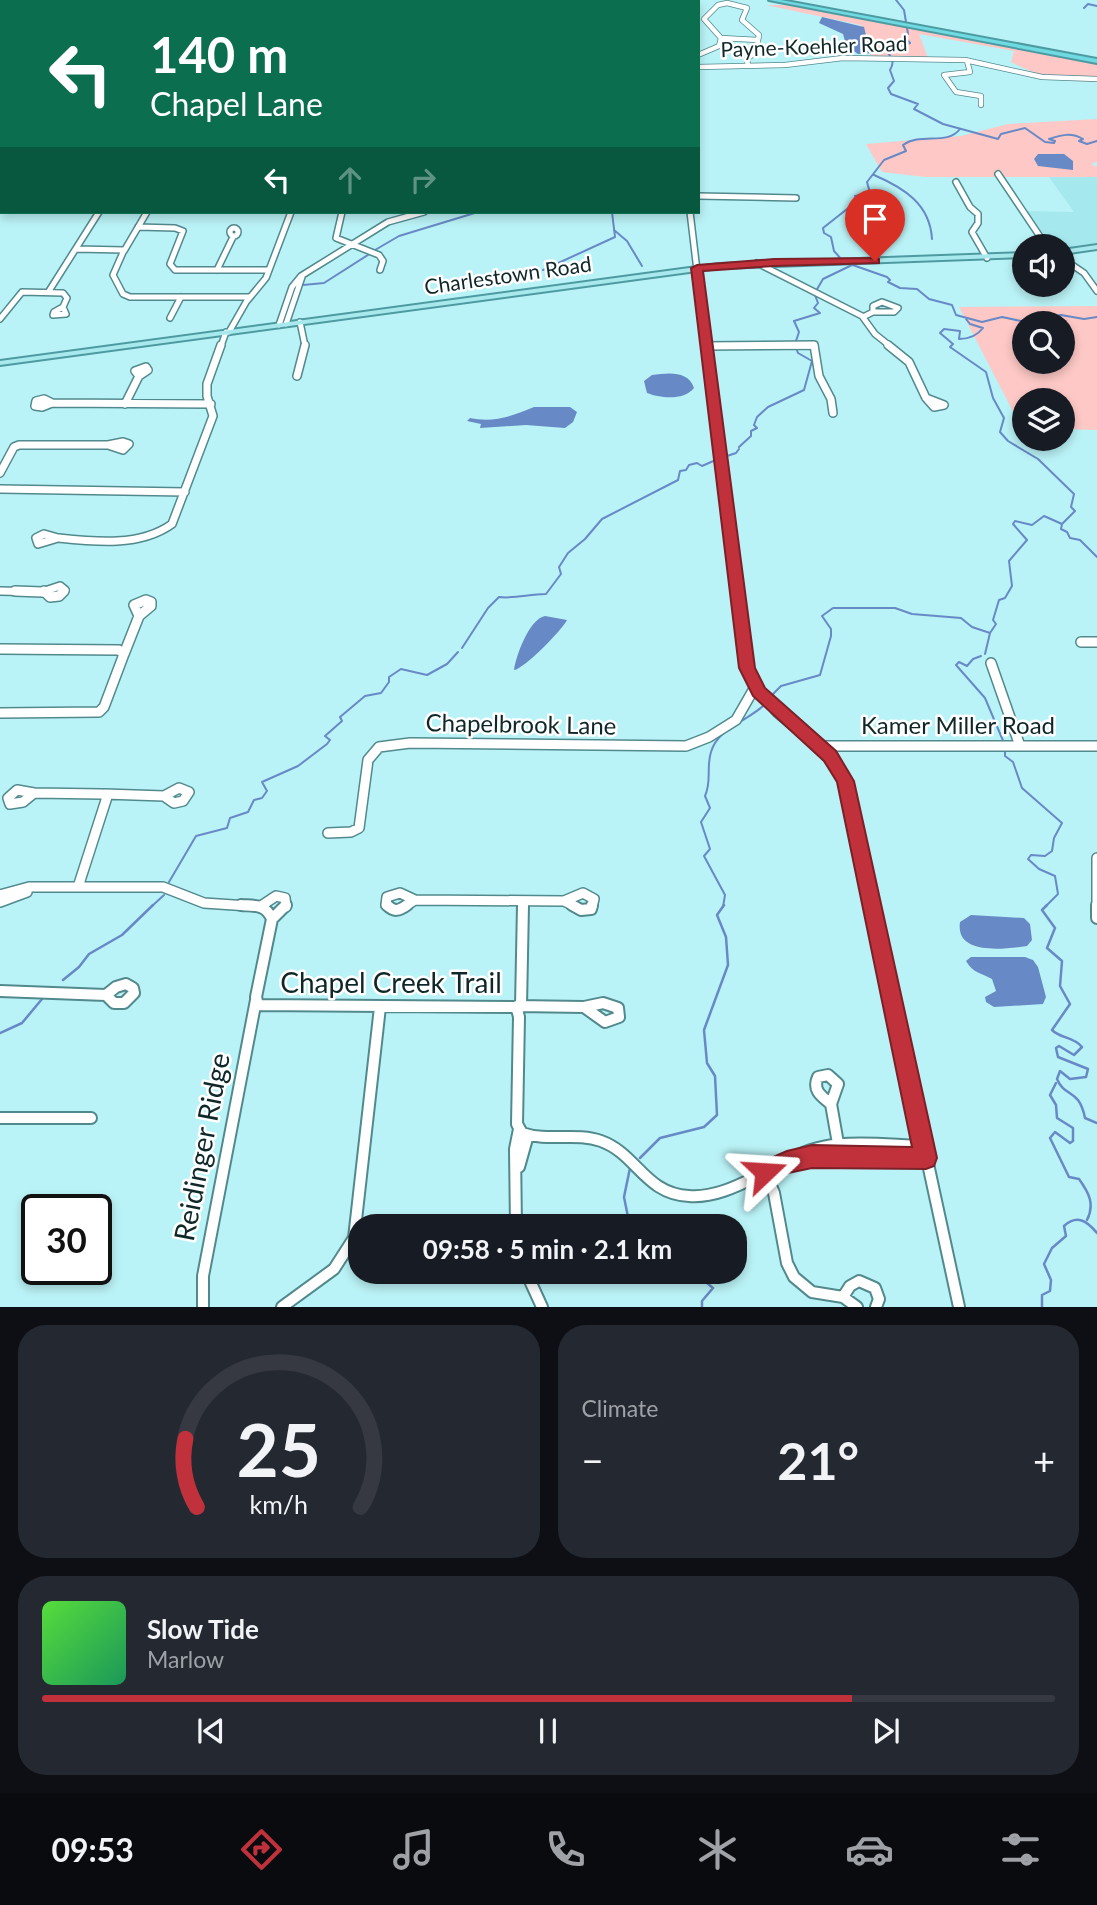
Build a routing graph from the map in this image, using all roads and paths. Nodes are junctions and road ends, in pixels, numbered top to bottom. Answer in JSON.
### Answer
{"nodes":[{"id":1,"x":772,"y":0,"type":"edge"},
{"id":2,"x":790,"y":0,"type":"edge"},
{"id":3,"x":896,"y":22,"type":"junction"},
{"id":4,"x":721,"y":38,"type":"junction"},
{"id":5,"x":758,"y":40,"type":"junction"},
{"id":6,"x":700,"y":56,"type":"edge"},
{"id":7,"x":1097,"y":59,"type":"edge"},
{"id":8,"x":967,"y":61,"type":"junction"},
{"id":9,"x":747,"y":64,"type":"junction"},
{"id":10,"x":700,"y":66,"type":"edge"},
{"id":11,"x":1097,"y":81,"type":"edge"},
{"id":12,"x":981,"y":105,"type":"dead end"},
{"id":13,"x":998,"y":174,"type":"dead end"},
{"id":14,"x":956,"y":182,"type":"dead end"},
{"id":15,"x":700,"y":196,"type":"edge"},
{"id":16,"x":796,"y":198,"type":"dead end"},
{"id":17,"x":98,"y":214,"type":"edge"},
{"id":18,"x":146,"y":214,"type":"edge"},
{"id":19,"x":290,"y":214,"type":"edge"},
{"id":20,"x":341,"y":214,"type":"edge"},
{"id":21,"x":404,"y":214,"type":"edge"},
{"id":22,"x":690,"y":214,"type":"edge"},
{"id":23,"x":138,"y":227,"type":"junction"},
{"id":24,"x":1038,"y":234,"type":"edge"},
{"id":25,"x":233,"y":237,"type":"dead end"},
{"id":26,"x":351,"y":245,"type":"junction"},
{"id":27,"x":1097,"y":247,"type":"edge"},
{"id":28,"x":76,"y":249,"type":"junction"},
{"id":29,"x":1075,"y":250,"type":"edge"},
{"id":30,"x":124,"y":251,"type":"junction"},
{"id":31,"x":1012,"y":256,"type":"edge"},
{"id":32,"x":987,"y":258,"type":"junction"},
{"id":33,"x":757,"y":263,"type":"junction"},
{"id":34,"x":1075,"y":266,"type":"edge"},
{"id":35,"x":697,"y":268,"type":"junction"},
{"id":36,"x":269,"y":270,"type":"junction"},
{"id":37,"x":380,"y":270,"type":"dead end"},
{"id":38,"x":217,"y":271,"type":"junction"},
{"id":39,"x":49,"y":291,"type":"junction"},
{"id":40,"x":1097,"y":291,"type":"edge"},
{"id":41,"x":181,"y":297,"type":"junction"},
{"id":42,"x":245,"y":304,"type":"junction"},
{"id":43,"x":62,"y":307,"type":"dead end"},
{"id":44,"x":873,"y":312,"type":"dead end"},
{"id":45,"x":863,"y":317,"type":"junction"},
{"id":46,"x":170,"y":318,"type":"dead end"},
{"id":47,"x":0,"y":319,"type":"edge"},
{"id":48,"x":300,"y":322,"type":"junction"},
{"id":49,"x":283,"y":324,"type":"junction"},
{"id":50,"x":229,"y":332,"type":"junction"},
{"id":51,"x":706,"y":346,"type":"junction"},
{"id":52,"x":0,"y":363,"type":"edge"},
{"id":53,"x":139,"y":376,"type":"dead end"},
{"id":54,"x":298,"y":376,"type":"dead end"},
{"id":55,"x":926,"y":398,"type":"dead end"},
{"id":56,"x":52,"y":403,"type":"dead end"},
{"id":57,"x":125,"y":404,"type":"junction"},
{"id":58,"x":211,"y":404,"type":"junction"},
{"id":59,"x":832,"y":413,"type":"dead end"},
{"id":60,"x":108,"y":445,"type":"dead end"},
{"id":61,"x":0,"y":473,"type":"edge"},
{"id":62,"x":0,"y":489,"type":"edge"},
{"id":63,"x":185,"y":492,"type":"junction"},
{"id":64,"x":58,"y":538,"type":"dead end"},
{"id":65,"x":0,"y":591,"type":"edge"},
{"id":66,"x":42,"y":592,"type":"dead end"},
{"id":67,"x":139,"y":616,"type":"dead end"},
{"id":68,"x":1081,"y":642,"type":"dead end"},
{"id":69,"x":1097,"y":642,"type":"edge"},
{"id":70,"x":0,"y":649,"type":"edge"},
{"id":71,"x":124,"y":654,"type":"junction"},
{"id":72,"x":991,"y":663,"type":"dead end"},
{"id":73,"x":755,"y":687,"type":"junction"},
{"id":74,"x":0,"y":713,"type":"edge"},
{"id":75,"x":819,"y":746,"type":"junction"},
{"id":76,"x":1020,"y":746,"type":"junction"},
{"id":77,"x":1097,"y":746,"type":"edge"},
{"id":78,"x":34,"y":793,"type":"dead end"},
{"id":79,"x":105,"y":794,"type":"junction"},
{"id":80,"x":164,"y":796,"type":"dead end"},
{"id":81,"x":328,"y":833,"type":"dead end"},
{"id":82,"x":1097,"y":858,"type":"edge"},
{"id":83,"x":78,"y":887,"type":"junction"},
{"id":84,"x":44,"y":888,"type":"junction"},
{"id":85,"x":0,"y":895,"type":"edge"},
{"id":86,"x":415,"y":900,"type":"dead end"},
{"id":87,"x":523,"y":901,"type":"junction"},
{"id":88,"x":564,"y":901,"type":"dead end"},
{"id":89,"x":0,"y":902,"type":"edge"},
{"id":90,"x":261,"y":906,"type":"junction"},
{"id":91,"x":1096,"y":907,"type":"edge"},
{"id":92,"x":1097,"y":918,"type":"edge"},
{"id":93,"x":272,"y":919,"type":"junction"},
{"id":94,"x":0,"y":991,"type":"edge"},
{"id":95,"x":106,"y":995,"type":"dead end"},
{"id":96,"x":256,"y":998,"type":"junction"},
{"id":97,"x":509,"y":1006,"type":"junction"},
{"id":98,"x":521,"y":1006,"type":"junction"},
{"id":99,"x":380,"y":1007,"type":"junction"},
{"id":100,"x":584,"y":1007,"type":"dead end"},
{"id":101,"x":831,"y":1104,"type":"dead end"},
{"id":102,"x":0,"y":1118,"type":"edge"},
{"id":103,"x":91,"y":1118,"type":"dead end"},
{"id":104,"x":523,"y":1132,"type":"junction"},
{"id":105,"x":839,"y":1151,"type":"junction"},
{"id":106,"x":925,"y":1152,"type":"junction"},
{"id":107,"x":765,"y":1172,"type":"junction"},
{"id":108,"x":516,"y":1214,"type":"edge"},
{"id":109,"x":531,"y":1284,"type":"edge"},
{"id":110,"x":843,"y":1297,"type":"junction"},
{"id":111,"x":203,"y":1307,"type":"edge"},
{"id":112,"x":282,"y":1307,"type":"edge"},
{"id":113,"x":542,"y":1307,"type":"edge"},
{"id":114,"x":856,"y":1307,"type":"edge"},
{"id":115,"x":876,"y":1307,"type":"edge"},
{"id":116,"x":959,"y":1307,"type":"edge"}],
"edges":[{"from":1,"to":3,"type":"highway"},
{"from":2,"to":3,"type":"highway"},
{"from":3,"to":7,"type":"highway"},
{"from":4,"to":5,"type":"street"},
{"from":4,"to":5,"type":"street"},
{"from":4,"to":6,"type":"street"},
{"from":5,"to":9,"type":"street"},
{"from":8,"to":9,"type":"street","name":"Payne-Koehler Road"},
{"from":8,"to":11,"type":"street","name":"Payne-Koehler Road"},
{"from":8,"to":12,"type":"street"},
{"from":9,"to":10,"type":"street","name":"Payne-Koehler Road"},
{"from":13,"to":24,"type":"street"},
{"from":14,"to":32,"type":"street"},
{"from":15,"to":16,"type":"street"},
{"from":17,"to":28,"type":"street"},
{"from":18,"to":23,"type":"street"},
{"from":19,"to":36,"type":"street"},
{"from":20,"to":26,"type":"street"},
{"from":21,"to":26,"type":"street"},
{"from":22,"to":35,"type":"street"},
{"from":23,"to":30,"type":"street"},
{"from":23,"to":38,"type":"street"},
{"from":25,"to":38,"type":"street"},
{"from":26,"to":37,"type":"street"},
{"from":26,"to":49,"type":"street"},
{"from":27,"to":29,"type":"main road"},
{"from":28,"to":30,"type":"street"},
{"from":28,"to":39,"type":"street"},
{"from":30,"to":41,"type":"street"},
{"from":31,"to":32,"type":"main road","name":"Charlestown Road"},
{"from":32,"to":33,"type":"main road","name":"Charlestown Road"},
{"from":33,"to":35,"type":"main road","name":"Charlestown Road"},
{"from":33,"to":45,"type":"street"},
{"from":34,"to":40,"type":"street"},
{"from":35,"to":48,"type":"main road","name":"Charlestown Road"},
{"from":35,"to":51,"type":"street"},
{"from":36,"to":38,"type":"street"},
{"from":36,"to":42,"type":"street"},
{"from":39,"to":43,"type":"street"},
{"from":39,"to":47,"type":"street"},
{"from":41,"to":42,"type":"street"},
{"from":41,"to":46,"type":"street"},
{"from":42,"to":50,"type":"street"},
{"from":44,"to":45,"type":"street"},
{"from":45,"to":55,"type":"street"},
{"from":48,"to":49,"type":"main road","name":"Charlestown Road"},
{"from":48,"to":54,"type":"street"},
{"from":49,"to":50,"type":"main road","name":"Charlestown Road"},
{"from":50,"to":52,"type":"main road","name":"Charlestown Road"},
{"from":50,"to":58,"type":"street"},
{"from":51,"to":59,"type":"street"},
{"from":51,"to":73,"type":"street"},
{"from":53,"to":57,"type":"street"},
{"from":56,"to":57,"type":"street"},
{"from":57,"to":58,"type":"street"},
{"from":58,"to":63,"type":"street"},
{"from":60,"to":61,"type":"street"},
{"from":62,"to":63,"type":"street"},
{"from":63,"to":64,"type":"street"},
{"from":65,"to":66,"type":"street"},
{"from":67,"to":71,"type":"street"},
{"from":68,"to":69,"type":"street"},
{"from":70,"to":71,"type":"street"},
{"from":71,"to":74,"type":"street"},
{"from":72,"to":76,"type":"street"},
{"from":73,"to":75,"type":"street"},
{"from":73,"to":81,"type":"street","name":"Chapelbrook Lane"},
{"from":75,"to":76,"type":"street","name":"Kamer Miller Road"},
{"from":75,"to":106,"type":"street"},
{"from":76,"to":77,"type":"street","name":"Kamer Miller Road"},
{"from":78,"to":79,"type":"street"},
{"from":79,"to":80,"type":"street"},
{"from":79,"to":83,"type":"street"},
{"from":82,"to":91,"type":"street"},
{"from":83,"to":84,"type":"street"},
{"from":83,"to":90,"type":"street"},
{"from":84,"to":85,"type":"street"},
{"from":84,"to":89,"type":"street"},
{"from":86,"to":87,"type":"street"},
{"from":87,"to":88,"type":"street"},
{"from":87,"to":98,"type":"street"},
{"from":90,"to":93,"type":"street"},
{"from":90,"to":93,"type":"street","name":"Chapel Creek Trail"},
{"from":91,"to":92,"type":"street"},
{"from":93,"to":96,"type":"street","name":"Chapel Creek Trail"},
{"from":94,"to":95,"type":"street"},
{"from":96,"to":99,"type":"street","name":"Chapel Creek Trail"},
{"from":96,"to":111,"type":"street","name":"Reidinger Ridge"},
{"from":97,"to":98,"type":"street"},
{"from":97,"to":99,"type":"street","name":"Chapel Creek Trail"},
{"from":97,"to":104,"type":"street","name":"Chapel Creek Trail"},
{"from":98,"to":100,"type":"street"},
{"from":99,"to":112,"type":"street"},
{"from":101,"to":105,"type":"street"},
{"from":102,"to":103,"type":"street"},
{"from":104,"to":107,"type":"street"},
{"from":104,"to":108,"type":"street"},
{"from":105,"to":106,"type":"street"},
{"from":105,"to":107,"type":"street"},
{"from":106,"to":116,"type":"street"},
{"from":107,"to":110,"type":"street"},
{"from":109,"to":113,"type":"street"},
{"from":110,"to":114,"type":"street"},
{"from":110,"to":115,"type":"street"}]}
